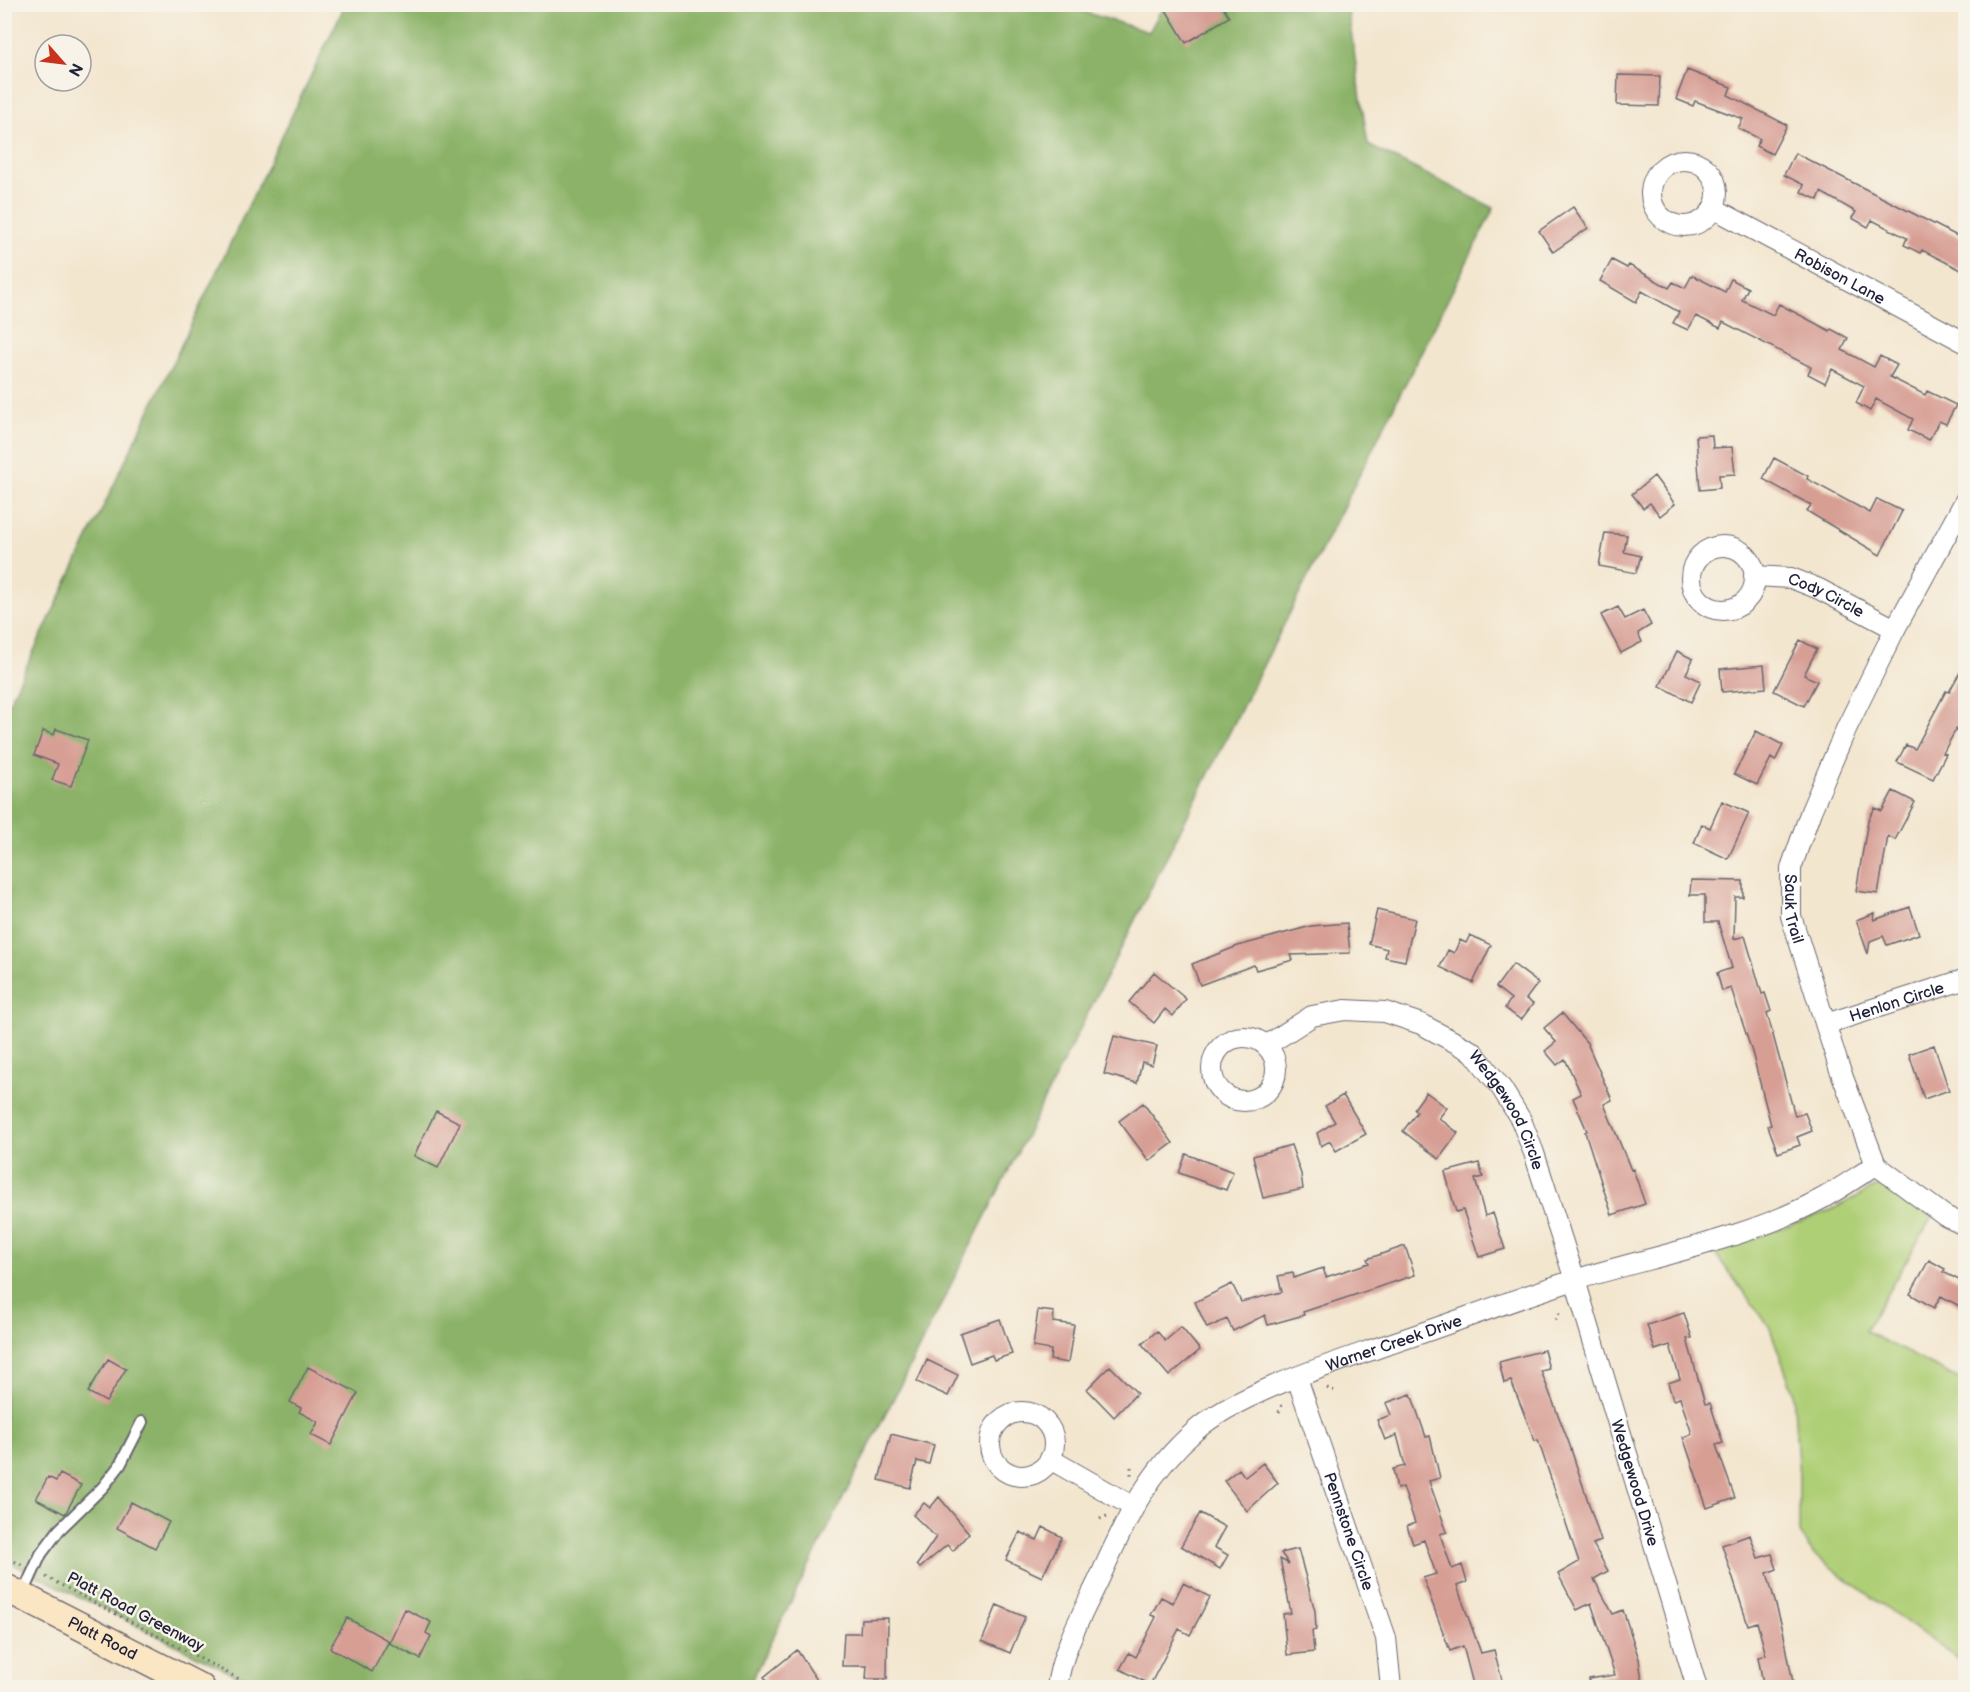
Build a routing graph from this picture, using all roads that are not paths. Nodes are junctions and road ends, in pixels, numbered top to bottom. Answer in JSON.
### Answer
{"nodes":[{"id":1,"x":1713,"y":208,"type":"dead end"},
{"id":2,"x":1965,"y":343,"type":"edge"},
{"id":3,"x":1965,"y":499,"type":"edge"},
{"id":4,"x":1754,"y":576,"type":"dead end"},
{"id":5,"x":1895,"y":629,"type":"junction"},
{"id":6,"x":1965,"y":979,"type":"edge"},
{"id":7,"x":1826,"y":1024,"type":"junction"},
{"id":8,"x":1267,"y":1045,"type":"dead end"},
{"id":9,"x":1876,"y":1165,"type":"junction"},
{"id":10,"x":1965,"y":1226,"type":"edge"},
{"id":11,"x":1575,"y":1280,"type":"junction"},
{"id":12,"x":1297,"y":1378,"type":"junction"},
{"id":13,"x":142,"y":1422,"type":"dead end"},
{"id":14,"x":1050,"y":1459,"type":"dead end"},
{"id":15,"x":1132,"y":1506,"type":"junction"},
{"id":16,"x":13,"y":1591,"type":"edge"},
{"id":17,"x":201,"y":1688,"type":"edge"},
{"id":18,"x":1057,"y":1688,"type":"edge"},
{"id":19,"x":1391,"y":1688,"type":"edge"},
{"id":20,"x":1697,"y":1688,"type":"edge"}],
"edges":[{"from":1,"to":2,"type":"street","name":"Robison Lane"},
{"from":3,"to":5,"type":"street","name":"Sauk Trail"},
{"from":4,"to":5,"type":"street","name":"Cody Circle"},
{"from":5,"to":7,"type":"street","name":"Sauk Trail"},
{"from":6,"to":7,"type":"street","name":"Henlon Circle"},
{"from":7,"to":9,"type":"street","name":"Sauk Trail"},
{"from":8,"to":11,"type":"street","name":"Wedgewood Circle"},
{"from":9,"to":10,"type":"street"},
{"from":9,"to":11,"type":"street","name":"Warner Creek Drive"},
{"from":11,"to":12,"type":"street","name":"Warner Creek Drive"},
{"from":11,"to":20,"type":"street","name":"Wedgewood Drive"},
{"from":12,"to":15,"type":"street","name":"Warner Creek Drive"},
{"from":12,"to":19,"type":"street","name":"Pennstone Circle"},
{"from":13,"to":16,"type":"lane"},
{"from":14,"to":15,"type":"street"},
{"from":15,"to":18,"type":"street","name":"Warner Creek Drive"},
{"from":16,"to":17,"type":"main road","name":"Platt Road"}]}
